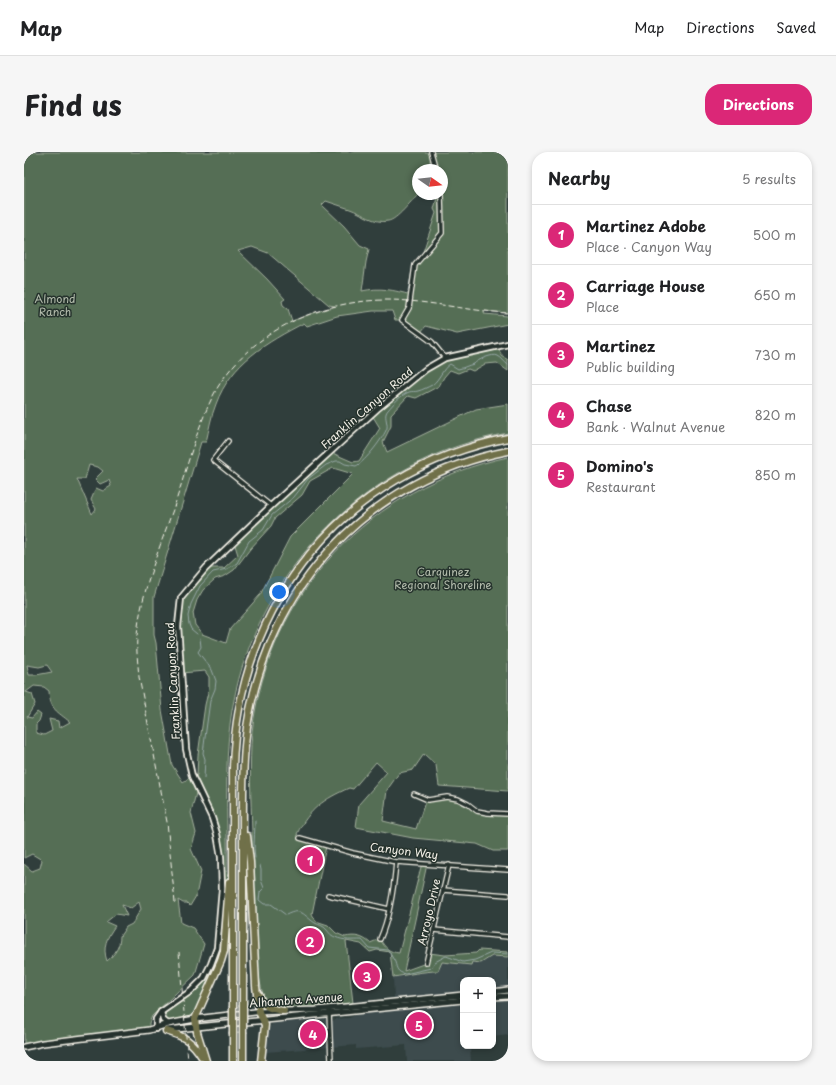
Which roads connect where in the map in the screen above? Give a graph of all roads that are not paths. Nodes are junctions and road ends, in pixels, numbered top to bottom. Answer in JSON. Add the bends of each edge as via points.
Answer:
{"nodes":[{"id":1,"x":432,"y":152,"type":"edge"},
{"id":2,"x":435,"y":164,"type":"edge"},
{"id":3,"x":441,"y":200,"type":"edge"},
{"id":4,"x":508,"y":344,"type":"edge"},
{"id":5,"x":445,"y":358,"type":"junction"},
{"id":6,"x":508,"y":438,"type":"edge"},
{"id":7,"x":228,"y":441,"type":"dead end"},
{"id":8,"x":508,"y":451,"type":"edge"},
{"id":9,"x":271,"y":506,"type":"junction"},
{"id":10,"x":414,"y":794,"type":"dead end"},
{"id":11,"x":243,"y":801,"type":"junction"},
{"id":12,"x":508,"y":814,"type":"edge"},
{"id":13,"x":300,"y":838,"type":"dead end"},
{"id":14,"x":233,"y":843,"type":"junction"},
{"id":15,"x":396,"y":862,"type":"junction"},
{"id":16,"x":449,"y":865,"type":"junction"},
{"id":17,"x":508,"y":870,"type":"edge"},
{"id":18,"x":443,"y":890,"type":"junction"},
{"id":19,"x":328,"y":894,"type":"dead end"},
{"id":20,"x":508,"y":896,"type":"edge"},
{"id":21,"x":389,"y":908,"type":"junction"},
{"id":22,"x":434,"y":930,"type":"junction"},
{"id":23,"x":508,"y":937,"type":"edge"},
{"id":24,"x":380,"y":939,"type":"dead end"},
{"id":25,"x":426,"y":963,"type":"dead end"},
{"id":26,"x":256,"y":986,"type":"junction"},
{"id":27,"x":508,"y":990,"type":"edge"},
{"id":28,"x":496,"y":992,"type":"edge"},
{"id":29,"x":460,"y":995,"type":"edge"},
{"id":30,"x":508,"y":996,"type":"edge"},
{"id":31,"x":496,"y":997,"type":"edge"},
{"id":32,"x":460,"y":1000,"type":"edge"},
{"id":33,"x":284,"y":1011,"type":"junction"},
{"id":34,"x":329,"y":1011,"type":"junction"},
{"id":35,"x":161,"y":1012,"type":"junction"},
{"id":36,"x":259,"y":1012,"type":"junction"},
{"id":37,"x":195,"y":1019,"type":"junction"},
{"id":38,"x":263,"y":1021,"type":"junction"},
{"id":39,"x":168,"y":1024,"type":"junction"},
{"id":40,"x":197,"y":1027,"type":"junction"},
{"id":41,"x":156,"y":1029,"type":"junction"},
{"id":42,"x":166,"y":1031,"type":"junction"},
{"id":43,"x":24,"y":1047,"type":"edge"},
{"id":44,"x":205,"y":1061,"type":"edge"},
{"id":45,"x":233,"y":1061,"type":"edge"},
{"id":46,"x":243,"y":1061,"type":"edge"},
{"id":47,"x":260,"y":1061,"type":"edge"},
{"id":48,"x":332,"y":1061,"type":"edge"}],
"edges":[{"from":1,"to":2,"type":"street"},
{"from":3,"to":5,"type":"street","via":[[442,233],[415,265],[409,308],[402,320],[432,342]]},
{"from":4,"to":5,"type":"street","name":"Franklin Canyon Road"},
{"from":5,"to":9,"type":"street","name":"Franklin Canyon Road","via":[[405,386]]},
{"from":6,"to":14,"type":"highway","via":[[444,456],[385,487],[333,528],[293,576],[273,608],[261,634],[241,694],[234,751]]},
{"from":7,"to":9,"type":"street","via":[[213,460]]},
{"from":8,"to":11,"type":"highway","via":[[453,466],[422,479],[395,495],[347,532],[308,576],[278,625],[259,675],[246,735]]},
{"from":9,"to":35,"type":"street","name":"Franklin Canyon Road","via":[[206,568],[181,598],[178,626],[186,749],[192,776],[217,834],[222,889],[216,948],[211,964],[204,978],[191,991]]},
{"from":10,"to":12,"type":"street","via":[[428,800],[447,797],[458,799],[477,811]]},
{"from":11,"to":26,"type":"highway","via":[[250,862]]},
{"from":11,"to":46,"type":"highway","bridge":true},
{"from":13,"to":15,"type":"street","name":"Canyon Way","via":[[353,854]]},
{"from":14,"to":37,"type":"highway","via":[[224,951]]},
{"from":14,"to":45,"type":"highway","bridge":true},
{"from":15,"to":16,"type":"street","name":"Canyon Way"},
{"from":15,"to":21,"type":"street","via":[[395,884]]},
{"from":16,"to":17,"type":"street","name":"Canyon Way"},
{"from":16,"to":18,"type":"street","name":"Arroyo Drive"},
{"from":18,"to":20,"type":"street"},
{"from":18,"to":22,"type":"street","name":"Arroyo Drive"},
{"from":19,"to":21,"type":"street"},
{"from":21,"to":24,"type":"street"},
{"from":22,"to":23,"type":"street"},
{"from":22,"to":25,"type":"street","name":"Arroyo Drive"},
{"from":26,"to":33,"type":"highway","via":[[260,1000],[266,1007]]},
{"from":26,"to":36,"type":"highway"},
{"from":27,"to":28,"type":"main road"},
{"from":29,"to":34,"type":"main road","name":"Alhambra Avenue"},
{"from":30,"to":31,"type":"main road"},
{"from":32,"to":34,"type":"main road","name":"Alhambra Avenue"},
{"from":33,"to":34,"type":"main road","name":"Alhambra Avenue"},
{"from":33,"to":36,"type":"main road","name":"Alhambra Avenue"},
{"from":34,"to":38,"type":"main road","name":"Alhambra Avenue"},
{"from":34,"to":48,"type":"street"},
{"from":35,"to":39,"type":"street","via":[[163,1020]]},
{"from":35,"to":41,"type":"street","via":[[156,1019]]},
{"from":36,"to":37,"type":"main road","name":"Alhambra Avenue"},
{"from":36,"to":38,"type":"highway"},
{"from":37,"to":39,"type":"main road","name":"Alhambra Avenue"},
{"from":37,"to":40,"type":"highway"},
{"from":38,"to":40,"type":"main road","name":"Alhambra Avenue"},
{"from":38,"to":47,"type":"highway","via":[[265,1025]]},
{"from":39,"to":41,"type":"main road","name":"Alhambra Avenue"},
{"from":40,"to":42,"type":"main road","name":"Alhambra Avenue"},
{"from":40,"to":44,"type":"highway"},
{"from":41,"to":42,"type":"main road","name":"Alhambra Avenue"},
{"from":41,"to":43,"type":"main road","name":"Alhambra Avenue"},
{"from":42,"to":44,"type":"highway","via":[[190,1041]]}]}
